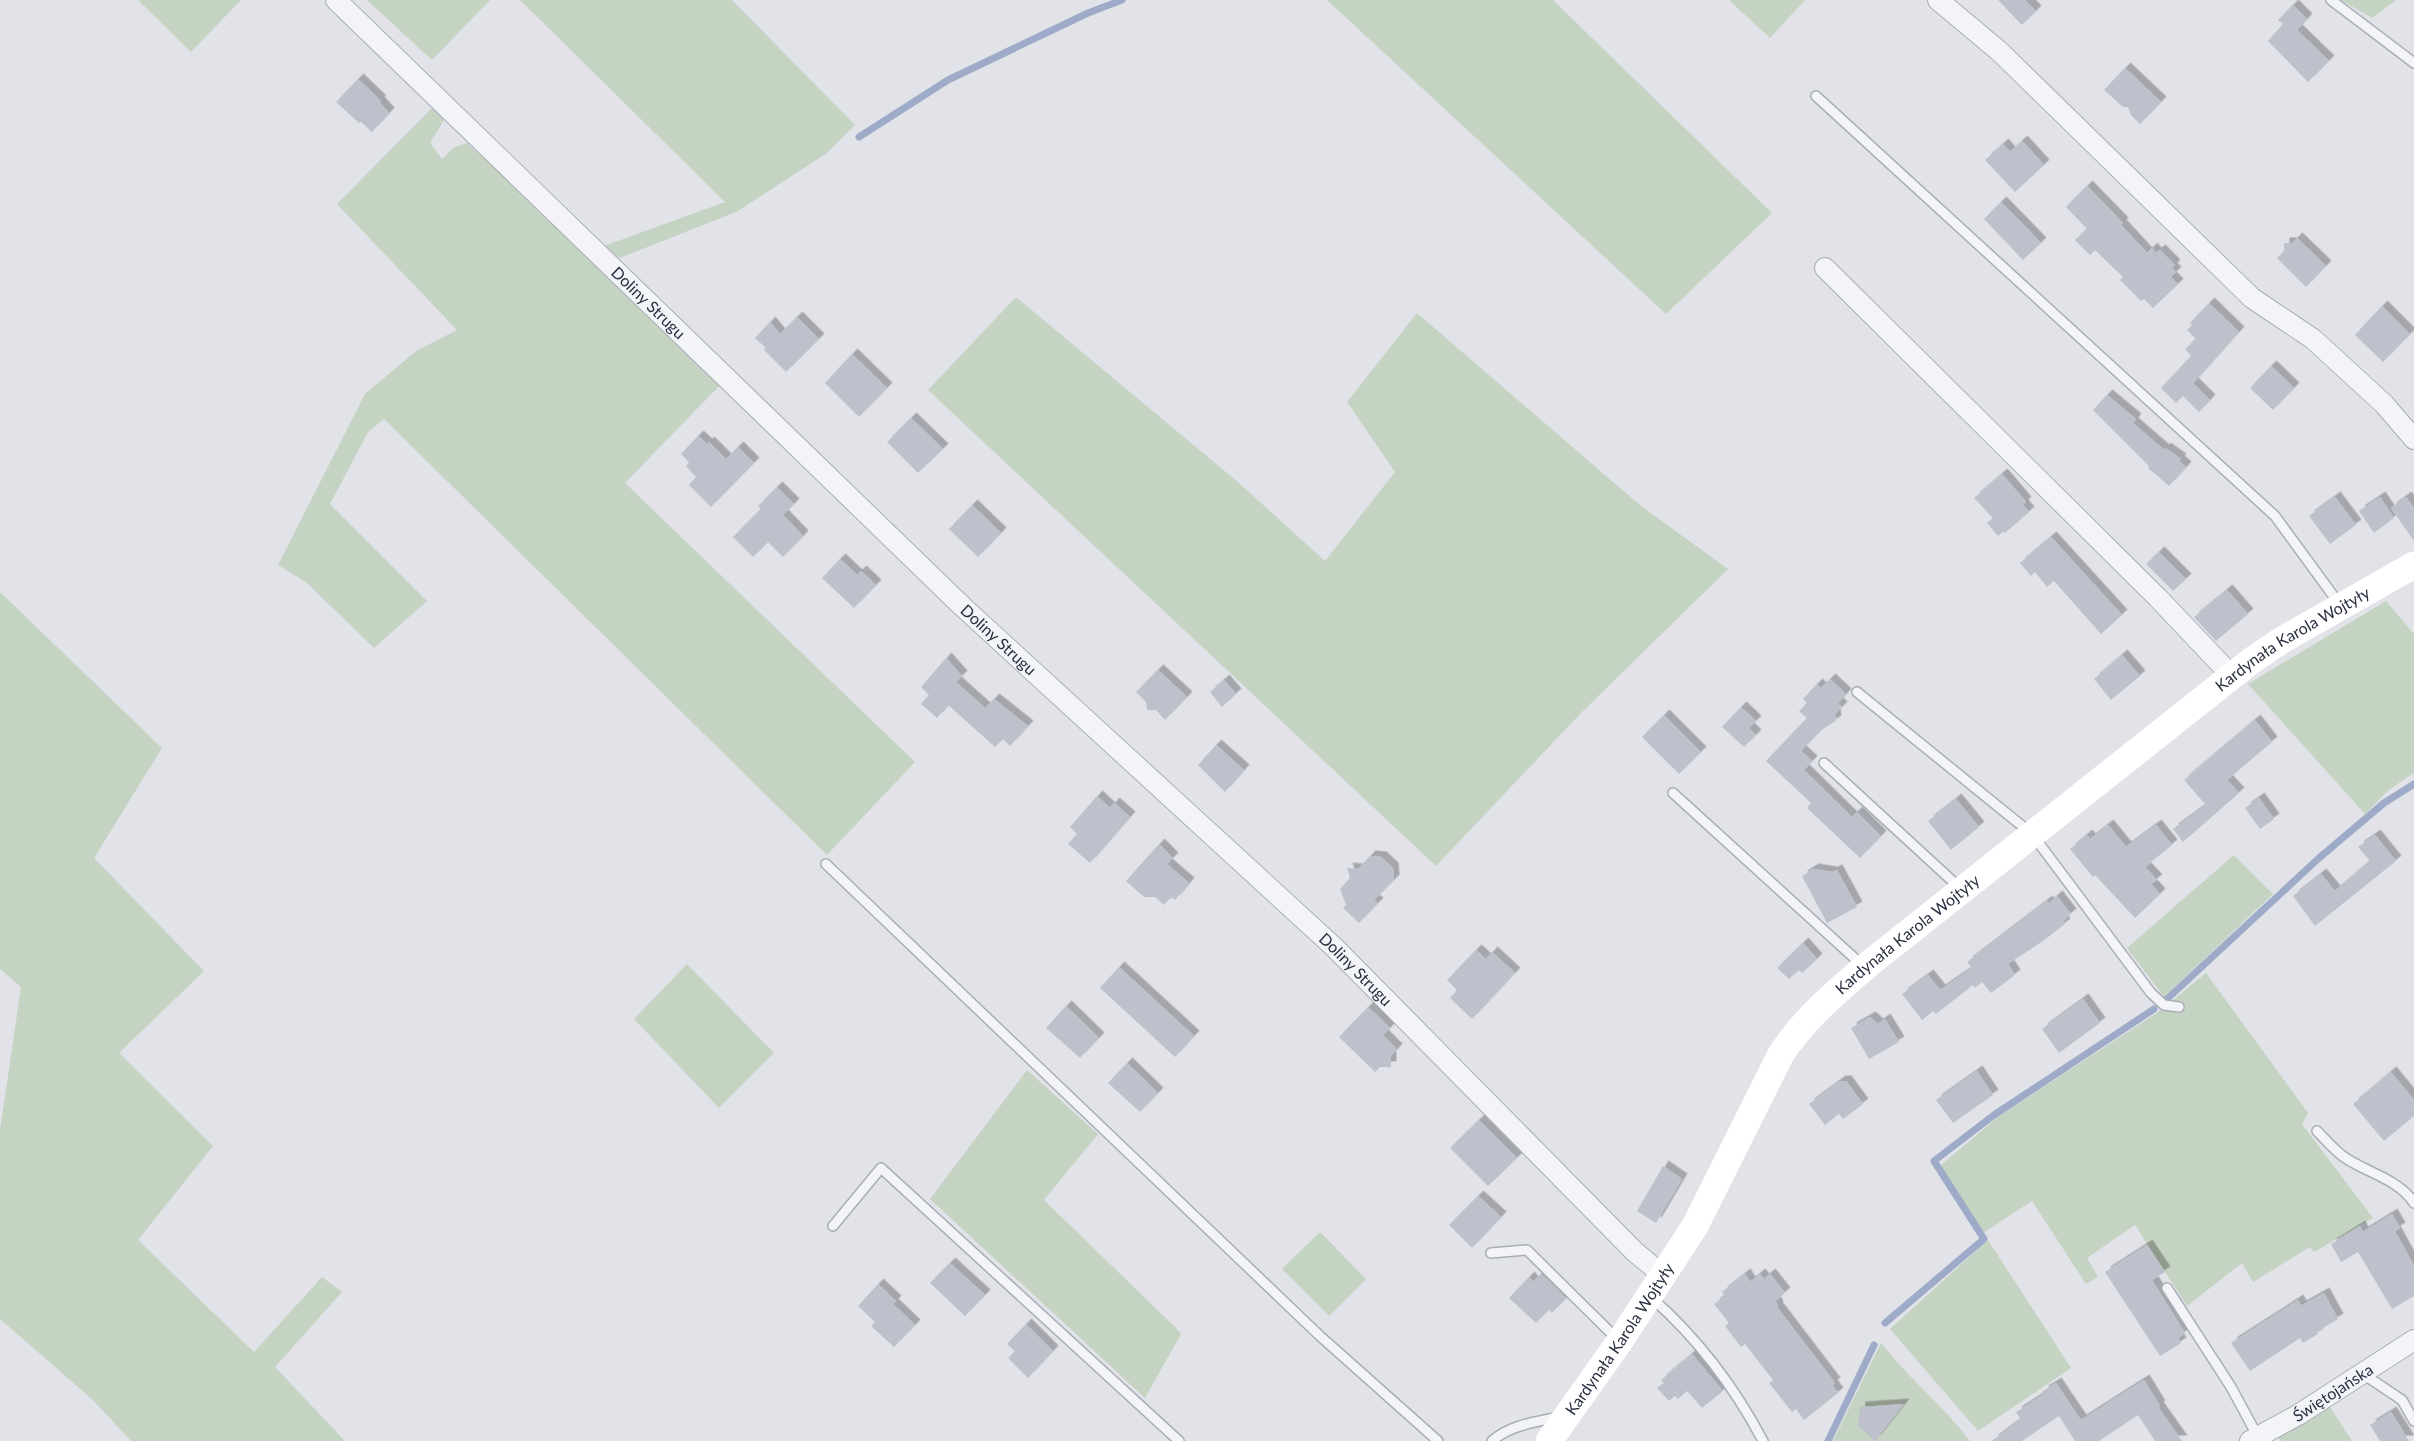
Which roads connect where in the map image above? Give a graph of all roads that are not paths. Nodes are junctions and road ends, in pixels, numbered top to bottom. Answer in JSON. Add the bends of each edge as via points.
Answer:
{"nodes":[{"id":1,"x":336,"y":0,"type":"edge"},
{"id":2,"x":1938,"y":0,"type":"edge"},
{"id":3,"x":2331,"y":0,"type":"edge"},
{"id":4,"x":2414,"y":63,"type":"edge"},
{"id":5,"x":1815,"y":96,"type":"dead end"},
{"id":6,"x":1825,"y":268,"type":"dead end"},
{"id":7,"x":2414,"y":439,"type":"edge"},
{"id":8,"x":2414,"y":565,"type":"edge"},
{"id":9,"x":2341,"y":607,"type":"junction"},
{"id":10,"x":2232,"y":676,"type":"junction"},
{"id":11,"x":1857,"y":692,"type":"dead end"},
{"id":12,"x":1824,"y":763,"type":"dead end"},
{"id":13,"x":1673,"y":793,"type":"dead end"},
{"id":14,"x":2032,"y":834,"type":"junction"},
{"id":15,"x":826,"y":864,"type":"dead end"},
{"id":16,"x":1962,"y":890,"type":"junction"},
{"id":17,"x":1865,"y":967,"type":"junction"},
{"id":18,"x":2179,"y":1007,"type":"dead end"},
{"id":19,"x":2317,"y":1131,"type":"dead end"},
{"id":20,"x":2414,"y":1203,"type":"edge"},
{"id":21,"x":833,"y":1226,"type":"dead end"},
{"id":22,"x":1491,"y":1253,"type":"dead end"},
{"id":23,"x":1657,"y":1286,"type":"junction"},
{"id":24,"x":2167,"y":1288,"type":"dead end"},
{"id":25,"x":2414,"y":1340,"type":"edge"},
{"id":26,"x":1620,"y":1341,"type":"junction"},
{"id":27,"x":2363,"y":1374,"type":"junction"},
{"id":28,"x":1567,"y":1415,"type":"junction"},
{"id":29,"x":2414,"y":1421,"type":"edge"},
{"id":30,"x":2263,"y":1437,"type":"edge"},
{"id":31,"x":1179,"y":1441,"type":"edge"},
{"id":32,"x":1438,"y":1441,"type":"edge"},
{"id":33,"x":1492,"y":1441,"type":"edge"},
{"id":34,"x":1550,"y":1441,"type":"edge"},
{"id":35,"x":1763,"y":1441,"type":"edge"}],
"edges":[{"from":1,"to":23,"type":"street","name":"Doliny Strugu","via":[[954,599],[1334,947],[1635,1252]]},
{"from":2,"to":7,"type":"street","via":[[1999,51],[2252,298],[2313,339],[2384,404]]},
{"from":3,"to":4,"type":"lane"},
{"from":5,"to":9,"type":"lane","via":[[2275,516]]},
{"from":6,"to":10,"type":"street"},
{"from":8,"to":9,"type":"street","name":"Kardynała Karola Wojtyły"},
{"from":9,"to":10,"type":"street","name":"Kardynała Karola Wojtyły","via":[[2283,640]]},
{"from":10,"to":14,"type":"street","name":"Kardynała Karola Wojtyły"},
{"from":11,"to":14,"type":"lane"},
{"from":12,"to":16,"type":"lane"},
{"from":13,"to":17,"type":"lane"},
{"from":14,"to":16,"type":"street","name":"Kardynała Karola Wojtyły"},
{"from":14,"to":18,"type":"lane","via":[[2151,993],[2164,1005]]},
{"from":15,"to":32,"type":"lane","via":[[1320,1336]]},
{"from":16,"to":17,"type":"street","name":"Kardynała Karola Wojtyły"},
{"from":17,"to":23,"type":"street","name":"Kardynała Karola Wojtyły","via":[[1815,1011],[1781,1054],[1710,1199]]},
{"from":19,"to":20,"type":"lane","via":[[2343,1157],[2385,1179]]},
{"from":21,"to":31,"type":"lane","via":[[881,1168]]},
{"from":22,"to":26,"type":"lane","via":[[1527,1250]]},
{"from":23,"to":26,"type":"street","name":"Kardynała Karola Wojtyły"},
{"from":23,"to":35,"type":"lane","via":[[1679,1322],[1736,1395]]},
{"from":24,"to":30,"type":"lane"},
{"from":25,"to":27,"type":"street","name":"Świętojańska"},
{"from":26,"to":28,"type":"street","name":"Kardynała Karola Wojtyły"},
{"from":27,"to":29,"type":"lane","via":[[2402,1400]]},
{"from":27,"to":30,"type":"street","name":"Świętojańska"},
{"from":28,"to":33,"type":"lane","via":[[1524,1424]]},
{"from":28,"to":34,"type":"street","name":"Kardynała Karola Wojtyły"}]}
